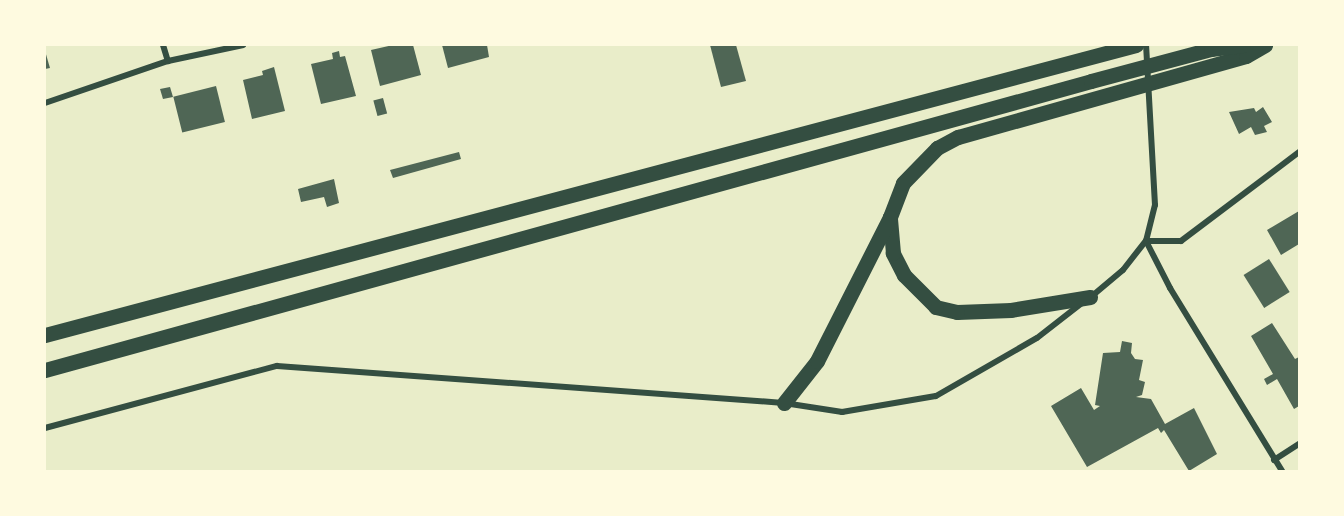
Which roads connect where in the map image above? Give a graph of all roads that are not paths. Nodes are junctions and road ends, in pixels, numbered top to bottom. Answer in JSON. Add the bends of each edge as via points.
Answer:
{"nodes":[{"id":1,"x":163,"y":45,"type":"edge"},
{"id":2,"x":243,"y":45,"type":"edge"},
{"id":3,"x":1136,"y":45,"type":"edge"},
{"id":4,"x":1146,"y":45,"type":"edge"},
{"id":5,"x":1243,"y":45,"type":"edge"},
{"id":6,"x":1265,"y":45,"type":"edge"},
{"id":7,"x":168,"y":61,"type":"junction"},
{"id":8,"x":45,"y":103,"type":"edge"},
{"id":9,"x":1299,"y":152,"type":"edge"},
{"id":10,"x":890,"y":217,"type":"junction"},
{"id":11,"x":1146,"y":241,"type":"junction"},
{"id":12,"x":1090,"y":297,"type":"junction"},
{"id":13,"x":45,"y":335,"type":"edge"},
{"id":14,"x":45,"y":370,"type":"edge"},
{"id":15,"x":783,"y":403,"type":"junction"},
{"id":16,"x":45,"y":428,"type":"edge"},
{"id":17,"x":1299,"y":444,"type":"edge"},
{"id":18,"x":1274,"y":460,"type":"junction"},
{"id":19,"x":1281,"y":471,"type":"edge"}],
"edges":[{"from":1,"to":7,"type":"street"},
{"from":2,"to":7,"type":"street"},
{"from":3,"to":13,"type":"main road"},
{"from":4,"to":11,"type":"street","via":[[1155,205]]},
{"from":5,"to":14,"type":"main road","via":[[1211,49],[1091,81]]},
{"from":6,"to":10,"type":"main road","via":[[1246,56],[958,137],[937,148],[903,183]]},
{"from":7,"to":8,"type":"street"},
{"from":9,"to":11,"type":"street","via":[[1181,242]]},
{"from":10,"to":12,"type":"main road","via":[[893,253],[904,275],[936,307],[957,312],[1011,310]]},
{"from":10,"to":15,"type":"main road","via":[[817,361]]},
{"from":11,"to":12,"type":"street","via":[[1124,270]]},
{"from":11,"to":18,"type":"street"},
{"from":12,"to":15,"type":"street","via":[[1036,338],[936,396],[842,412]]},
{"from":15,"to":16,"type":"street","via":[[277,366]]},
{"from":17,"to":18,"type":"street"},
{"from":18,"to":19,"type":"street"}]}
